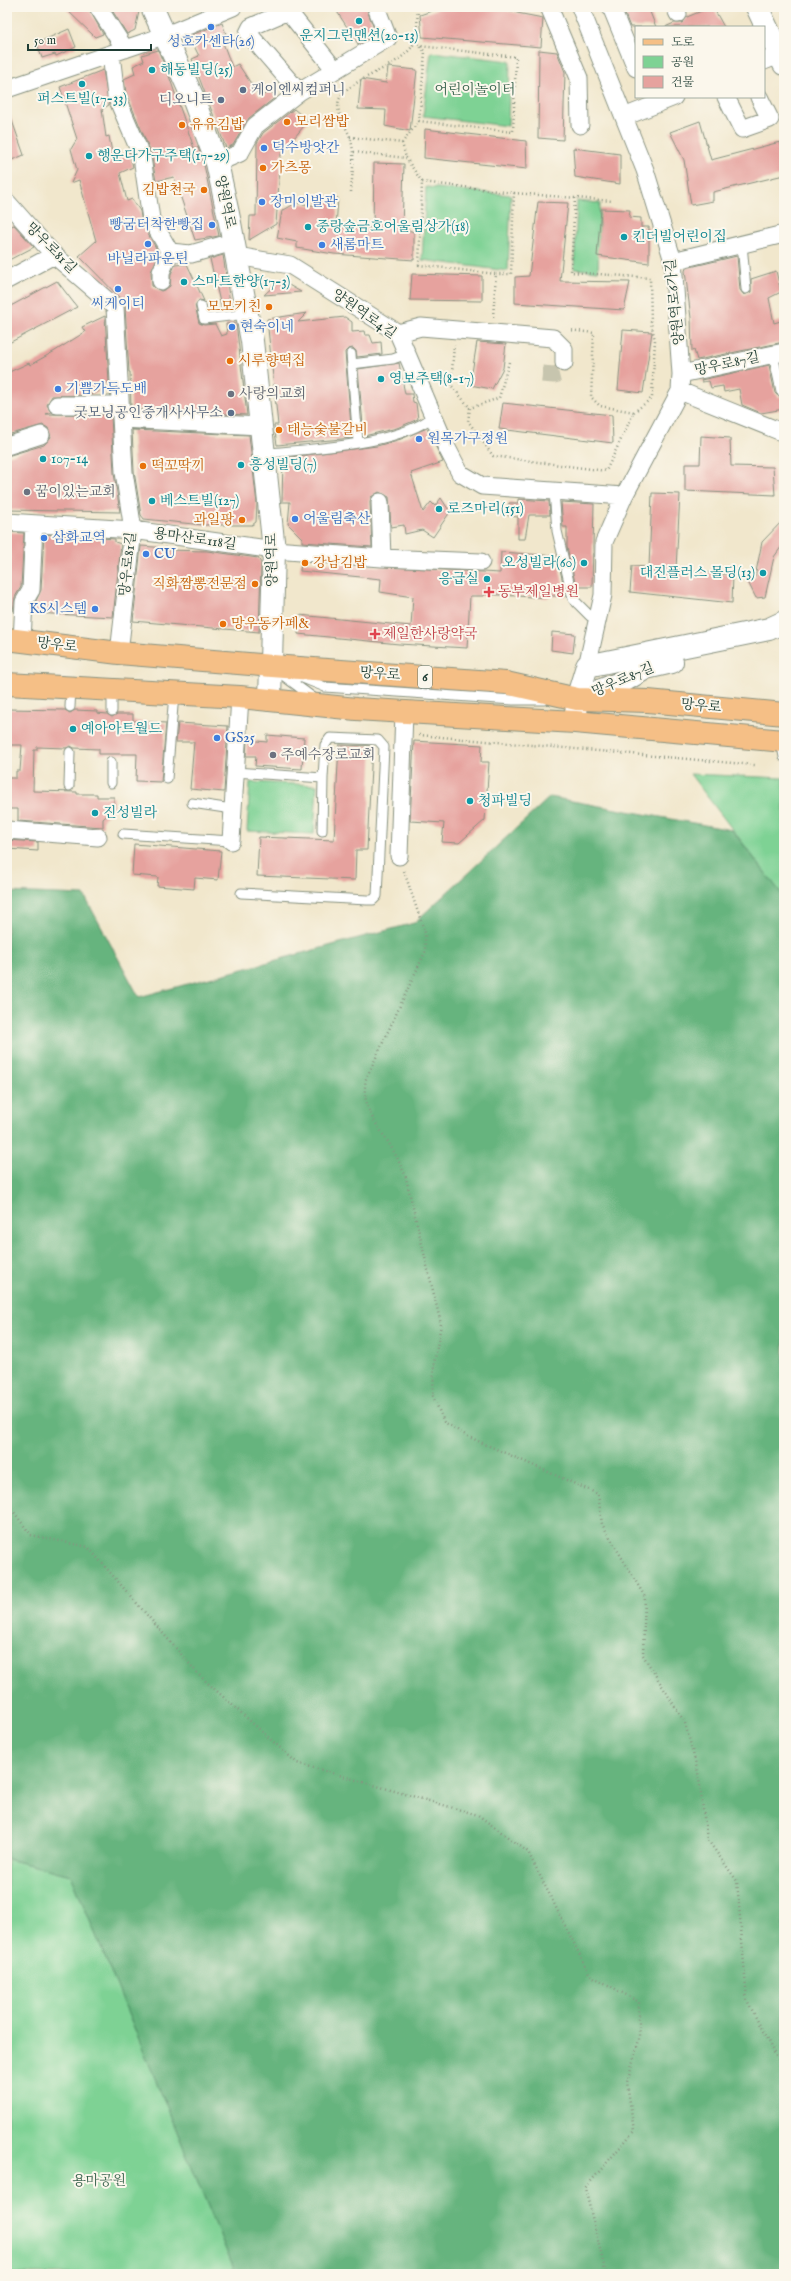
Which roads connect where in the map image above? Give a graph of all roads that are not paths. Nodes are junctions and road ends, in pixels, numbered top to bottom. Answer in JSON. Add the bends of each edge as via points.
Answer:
{"nodes":[{"id":1,"x":98,"y":7,"type":"edge"},
{"id":2,"x":152,"y":7,"type":"edge"},
{"id":3,"x":233,"y":7,"type":"edge"},
{"id":4,"x":376,"y":7,"type":"edge"},
{"id":5,"x":549,"y":7,"type":"edge"},
{"id":6,"x":580,"y":7,"type":"edge"},
{"id":7,"x":610,"y":7,"type":"edge"},
{"id":8,"x":757,"y":7,"type":"edge"},
{"id":9,"x":764,"y":26,"type":"edge"},
{"id":10,"x":765,"y":29,"type":"edge"},
{"id":11,"x":166,"y":35,"type":"junction"},
{"id":12,"x":118,"y":52,"type":"junction"},
{"id":13,"x":776,"y":60,"type":"edge"},
{"id":14,"x":635,"y":66,"type":"edge"},
{"id":15,"x":335,"y":70,"type":"junction"},
{"id":16,"x":7,"y":89,"type":"edge"},
{"id":17,"x":299,"y":92,"type":"junction"},
{"id":18,"x":668,"y":98,"type":"edge"},
{"id":19,"x":726,"y":98,"type":"edge"},
{"id":20,"x":760,"y":98,"type":"edge"},
{"id":21,"x":650,"y":101,"type":"edge"},
{"id":22,"x":624,"y":117,"type":"junction"},
{"id":23,"x":580,"y":125,"type":"dead end"},
{"id":24,"x":217,"y":163,"type":"junction"},
{"id":25,"x":7,"y":202,"type":"edge"},
{"id":26,"x":784,"y":234,"type":"edge"},
{"id":27,"x":742,"y":244,"type":"junction"},
{"id":28,"x":235,"y":249,"type":"junction"},
{"id":29,"x":170,"y":252,"type":"junction"},
{"id":30,"x":54,"y":255,"type":"junction"},
{"id":31,"x":673,"y":261,"type":"junction"},
{"id":32,"x":7,"y":280,"type":"edge"},
{"id":33,"x":161,"y":281,"type":"dead end"},
{"id":34,"x":746,"y":289,"type":"dead end"},
{"id":35,"x":201,"y":306,"type":"dead end"},
{"id":36,"x":247,"y":314,"type":"junction"},
{"id":37,"x":398,"y":333,"type":"junction"},
{"id":38,"x":779,"y":353,"type":"edge"},
{"id":39,"x":351,"y":354,"type":"dead end"},
{"id":40,"x":407,"y":354,"type":"junction"},
{"id":41,"x":352,"y":364,"type":"junction"},
{"id":42,"x":564,"y":364,"type":"dead end"},
{"id":43,"x":681,"y":382,"type":"junction"},
{"id":44,"x":781,"y":391,"type":"dead end"},
{"id":45,"x":57,"y":405,"type":"dead end"},
{"id":46,"x":120,"y":412,"type":"junction"},
{"id":47,"x":434,"y":416,"type":"junction"},
{"id":48,"x":260,"y":426,"type":"junction"},
{"id":49,"x":784,"y":433,"type":"edge"},
{"id":50,"x":41,"y":435,"type":"dead end"},
{"id":51,"x":358,"y":442,"type":"junction"},
{"id":52,"x":7,"y":446,"type":"edge"},
{"id":53,"x":263,"y":454,"type":"junction"},
{"id":54,"x":554,"y":491,"type":"junction"},
{"id":55,"x":624,"y":496,"type":"junction"},
{"id":56,"x":380,"y":502,"type":"dead end"},
{"id":57,"x":7,"y":522,"type":"edge"},
{"id":58,"x":34,"y":524,"type":"junction"},
{"id":59,"x":133,"y":530,"type":"junction"},
{"id":60,"x":274,"y":550,"type":"junction"},
{"id":61,"x":382,"y":558,"type":"junction"},
{"id":62,"x":481,"y":562,"type":"dead end"},
{"id":63,"x":598,"y":620,"type":"junction"},
{"id":64,"x":784,"y":622,"type":"edge"},
{"id":65,"x":784,"y":637,"type":"edge"},
{"id":66,"x":14,"y":640,"type":"edge"},
{"id":67,"x":119,"y":652,"type":"junction"},
{"id":68,"x":272,"y":666,"type":"junction"},
{"id":69,"x":587,"y":666,"type":"junction"},
{"id":70,"x":7,"y":684,"type":"edge"},
{"id":71,"x":174,"y":694,"type":"junction"},
{"id":72,"x":240,"y":697,"type":"junction"},
{"id":73,"x":577,"y":699,"type":"junction"},
{"id":74,"x":270,"y":700,"type":"junction"},
{"id":75,"x":323,"y":706,"type":"junction"},
{"id":76,"x":404,"y":712,"type":"junction"},
{"id":77,"x":784,"y":714,"type":"edge"},
{"id":78,"x":575,"y":722,"type":"junction"},
{"id":79,"x":783,"y":746,"type":"edge"},
{"id":80,"x":70,"y":752,"type":"dead end"},
{"id":81,"x":111,"y":762,"type":"dead end"},
{"id":82,"x":234,"y":772,"type":"junction"},
{"id":83,"x":323,"y":778,"type":"junction"},
{"id":84,"x":167,"y":779,"type":"dead end"},
{"id":85,"x":111,"y":783,"type":"dead end"},
{"id":86,"x":69,"y":786,"type":"dead end"},
{"id":87,"x":192,"y":803,"type":"dead end"},
{"id":88,"x":232,"y":809,"type":"junction"},
{"id":89,"x":7,"y":830,"type":"edge"},
{"id":90,"x":322,"y":831,"type":"dead end"},
{"id":91,"x":123,"y":834,"type":"dead end"},
{"id":92,"x":98,"y":837,"type":"dead end"},
{"id":93,"x":231,"y":841,"type":"joint"},
{"id":94,"x":399,"y":856,"type":"road end"},
{"id":95,"x":241,"y":893,"type":"dead end"}],
"edges":[{"from":1,"to":12,"type":"street"},
{"from":2,"to":11,"type":"street","name":"양원역로"},
{"from":3,"to":11,"type":"street"},
{"from":4,"to":15,"type":"street","via":[[388,38]]},
{"from":5,"to":23,"type":"street","via":[[579,78]]},
{"from":6,"to":22,"type":"street","name":"양원역로6가길"},
{"from":7,"to":14,"type":"street"},
{"from":8,"to":9,"type":"street"},
{"from":10,"to":13,"type":"street"},
{"from":11,"to":12,"type":"street"},
{"from":11,"to":24,"type":"street","name":"양원역로"},
{"from":12,"to":16,"type":"street"},
{"from":12,"to":29,"type":"street","via":[[116,96],[142,157],[151,219]]},
{"from":15,"to":17,"type":"street"},
{"from":15,"to":17,"type":"street","via":[[288,11],[252,27],[248,33]]},
{"from":17,"to":24,"type":"street","via":[[254,126],[240,153]]},
{"from":18,"to":21,"type":"street"},
{"from":19,"to":20,"type":"street","via":[[742,129],[770,119]]},
{"from":21,"to":22,"type":"street"},
{"from":22,"to":31,"type":"street","name":"양원역로6가길","via":[[645,170]]},
{"from":24,"to":28,"type":"street","name":"양원역로"},
{"from":25,"to":30,"type":"street","name":"망우로81길"},
{"from":26,"to":27,"type":"street"},
{"from":27,"to":31,"type":"street"},
{"from":27,"to":34,"type":"lane"},
{"from":28,"to":29,"type":"street","name":"양원역로","via":[[191,254]]},
{"from":28,"to":36,"type":"street","name":"양원역로"},
{"from":28,"to":37,"type":"street","name":"양원역로4길","via":[[290,264]]},
{"from":29,"to":33,"type":"street","via":[[161,272]]},
{"from":30,"to":32,"type":"street"},
{"from":30,"to":46,"type":"street","name":"망우로81길","via":[[115,307]]},
{"from":31,"to":43,"type":"street","name":"양원역로6가길"},
{"from":35,"to":36,"type":"lane","via":[[204,319]]},
{"from":36,"to":48,"type":"street","name":"양원역로"},
{"from":37,"to":40,"type":"street","name":"양원역로4길"},
{"from":37,"to":42,"type":"street","via":[[421,327],[553,338],[564,349]]},
{"from":38,"to":43,"type":"street","name":"망우로87길"},
{"from":38,"to":44,"type":"lane","name":"망우로87길"},
{"from":39,"to":41,"type":"lane"},
{"from":40,"to":41,"type":"lane","via":[[393,359]]},
{"from":40,"to":47,"type":"street","name":"양원역로4길"},
{"from":41,"to":51,"type":"lane"},
{"from":43,"to":49,"type":"street","name":"망우로87길"},
{"from":43,"to":55,"type":"street"},
{"from":45,"to":46,"type":"street"},
{"from":46,"to":48,"type":"street"},
{"from":46,"to":59,"type":"street","name":"망우로81길","via":[[124,472]]},
{"from":47,"to":51,"type":"lane","via":[[395,435]]},
{"from":47,"to":54,"type":"street","name":"양원역로4길","via":[[460,473],[482,486]]},
{"from":48,"to":53,"type":"street","name":"양원역로"},
{"from":50,"to":52,"type":"street"},
{"from":51,"to":53,"type":"lane"},
{"from":53,"to":60,"type":"street","name":"양원역로"},
{"from":54,"to":55,"type":"street","name":"양원역로4길"},
{"from":54,"to":63,"type":"lane","via":[[557,531],[574,599],[590,616]]},
{"from":55,"to":63,"type":"street","via":[[604,542],[603,595]]},
{"from":56,"to":61,"type":"street"},
{"from":57,"to":58,"type":"street","name":"용마산로118길"},
{"from":58,"to":59,"type":"street","name":"용마산로118길"},
{"from":58,"to":66,"type":"street","name":"망우로","via":[[31,590],[24,602]]},
{"from":59,"to":60,"type":"street","name":"용마산로118길"},
{"from":59,"to":67,"type":"street","name":"망우로81길"},
{"from":60,"to":61,"type":"street","name":"용마산로118길"},
{"from":60,"to":68,"type":"street","name":"양원역로"},
{"from":61,"to":62,"type":"street","name":"용마산로118길"},
{"from":63,"to":69,"type":"street"},
{"from":64,"to":69,"type":"street","name":"망우로87길","via":[[769,629]]},
{"from":65,"to":73,"type":"street","name":"망우로87길","via":[[646,668],[620,683]]},
{"from":66,"to":67,"type":"main road","name":"망우로","number":"6"},
{"from":67,"to":68,"type":"main road","name":"망우로","number":"6"},
{"from":68,"to":73,"type":"main road","name":"망우로","number":"6","via":[[506,683]]},
{"from":68,"to":74,"type":"street","name":"양원역로"},
{"from":68,"to":75,"type":"lane"},
{"from":69,"to":73,"type":"street","name":"망우로87길"},
{"from":70,"to":71,"type":"main road","name":"망우로","via":[[71,698],[112,701]]},
{"from":71,"to":72,"type":"main road","name":"망우로"},
{"from":71,"to":84,"type":"lane"},
{"from":72,"to":74,"type":"main road","name":"망우로"},
{"from":72,"to":82,"type":"street"},
{"from":73,"to":77,"type":"main road","name":"망우로","number":"6","via":[[648,701]]},
{"from":73,"to":78,"type":"street"},
{"from":74,"to":75,"type":"main road","name":"망우로"},
{"from":75,"to":76,"type":"main road","name":"망우로"},
{"from":76,"to":78,"type":"main road","name":"망우로"},
{"from":76,"to":94,"type":"street"},
{"from":78,"to":79,"type":"main road","name":"망우로"},
{"from":80,"to":86,"type":"lane"},
{"from":81,"to":85,"type":"lane"},
{"from":82,"to":83,"type":"lane"},
{"from":82,"to":88,"type":"street"},
{"from":83,"to":90,"type":"lane"},
{"from":83,"to":95,"type":"lane","via":[[325,745],[330,738],[378,740],[383,743],[377,896],[373,900],[367,900]]},
{"from":87,"to":88,"type":"lane"},
{"from":88,"to":93,"type":"street"},
{"from":89,"to":92,"type":"street"},
{"from":91,"to":93,"type":"lane"}]}
